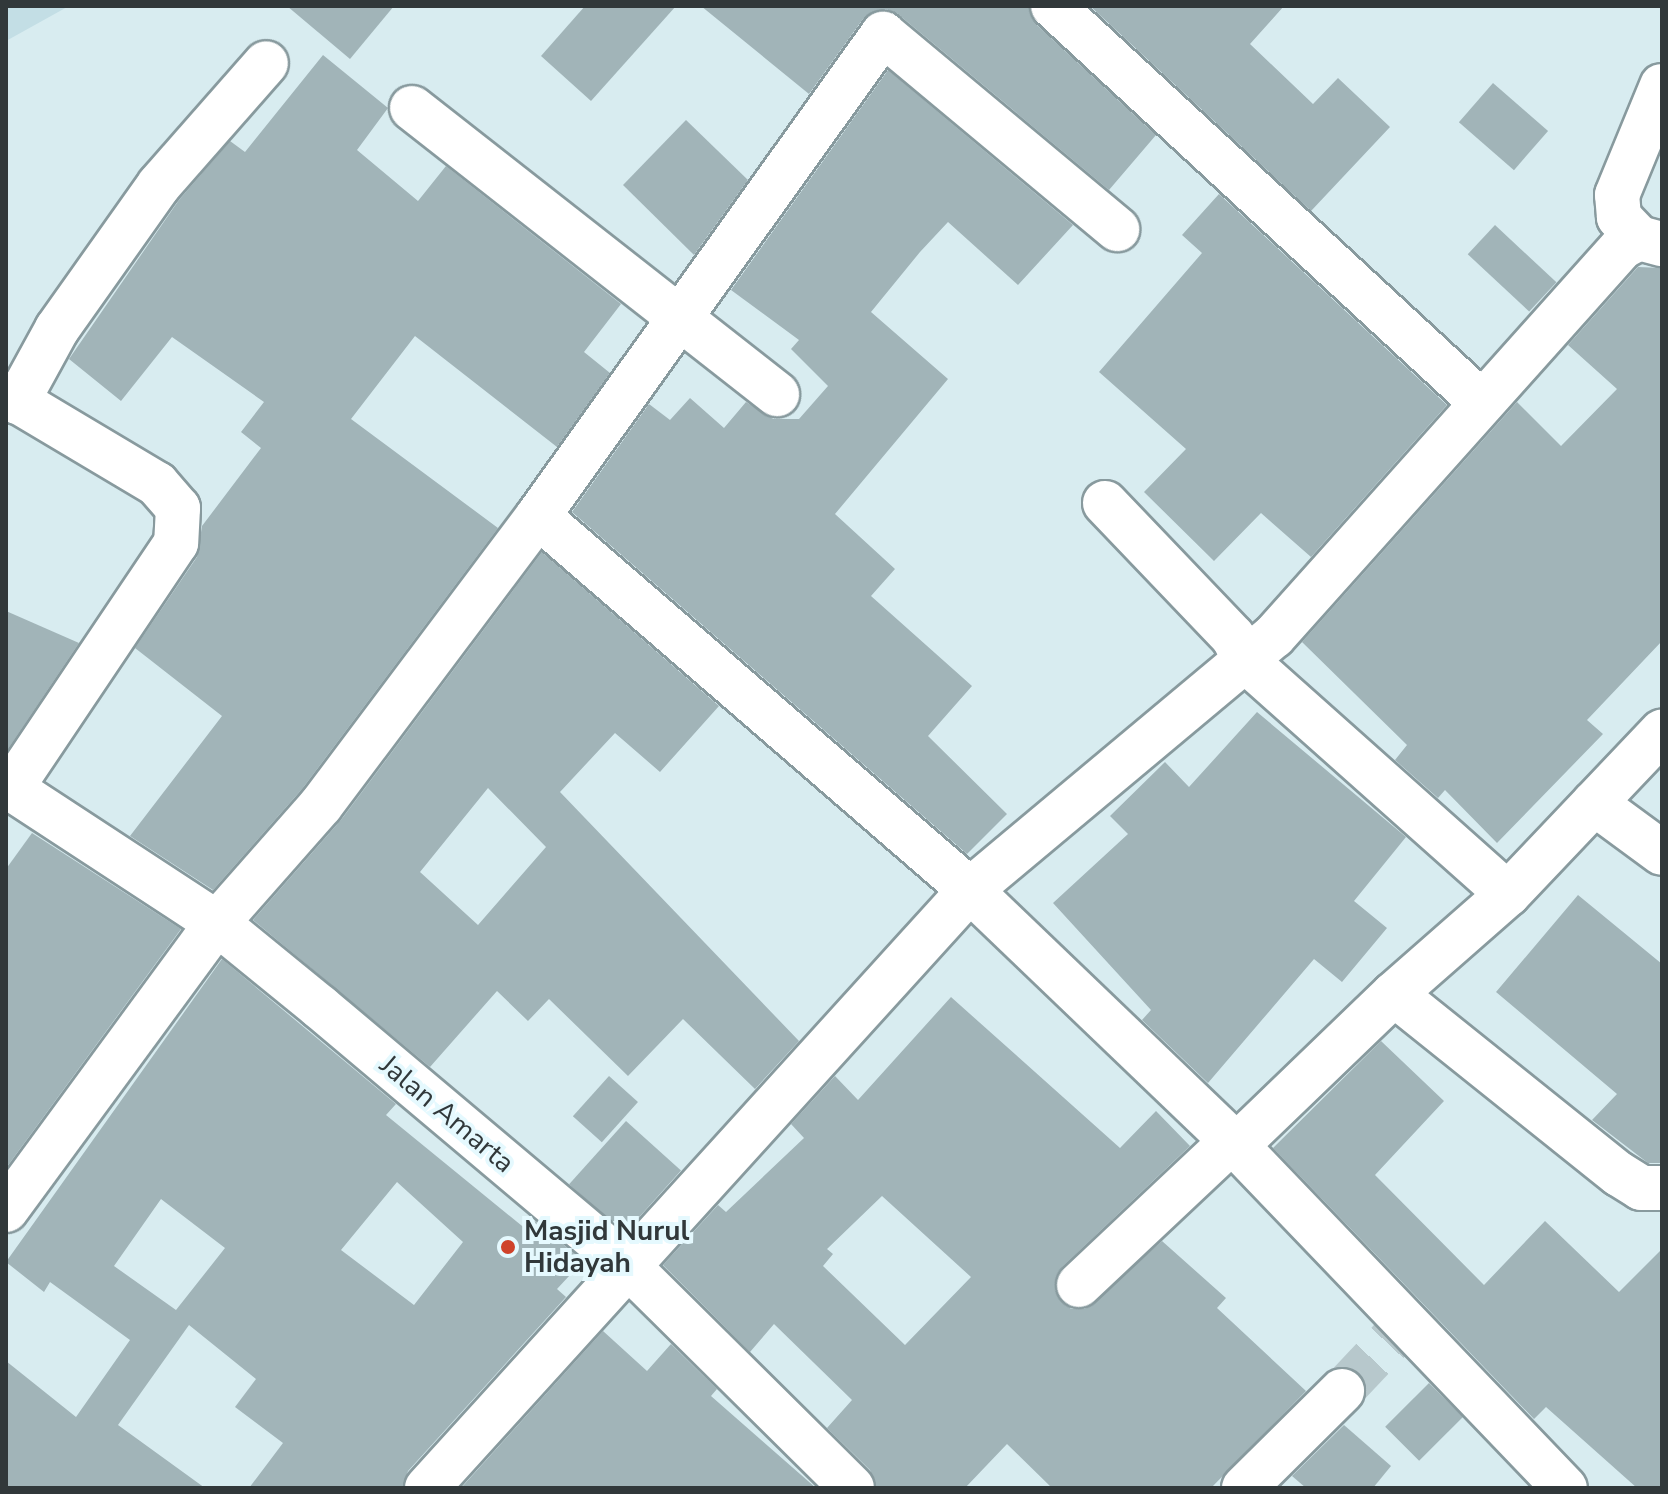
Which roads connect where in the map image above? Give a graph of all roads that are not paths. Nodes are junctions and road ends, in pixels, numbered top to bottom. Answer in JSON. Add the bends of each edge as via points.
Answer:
{"nodes":[{"id":1,"x":1053,"y":6,"type":"edge"},
{"id":2,"x":890,"y":20,"type":"edge"},
{"id":3,"x":266,"y":63,"type":"dead end"},
{"id":4,"x":1662,"y":86,"type":"edge"},
{"id":5,"x":412,"y":108,"type":"dead end"},
{"id":6,"x":1117,"y":229,"type":"dead end"},
{"id":7,"x":1650,"y":241,"type":"edge"},
{"id":8,"x":685,"y":315,"type":"junction"},
{"id":9,"x":777,"y":394,"type":"dead end"},
{"id":10,"x":12,"y":398,"type":"edge"},
{"id":11,"x":1479,"y":400,"type":"junction"},
{"id":12,"x":1105,"y":503,"type":"dead end"},
{"id":13,"x":538,"y":516,"type":"junction"},
{"id":14,"x":1245,"y":660,"type":"junction"},
{"id":15,"x":1662,"y":732,"type":"edge"},
{"id":16,"x":9,"y":787,"type":"edge"},
{"id":17,"x":1594,"y":803,"type":"junction"},
{"id":18,"x":1662,"y":853,"type":"edge"},
{"id":19,"x":970,"y":890,"type":"junction"},
{"id":20,"x":1508,"y":894,"type":"junction"},
{"id":21,"x":217,"y":923,"type":"junction"},
{"id":22,"x":1394,"y":994,"type":"junction"},
{"id":23,"x":1234,"y":1143,"type":"junction"},
{"id":24,"x":1662,"y":1188,"type":"edge"},
{"id":25,"x":6,"y":1210,"type":"edge"},
{"id":26,"x":628,"y":1266,"type":"junction"},
{"id":27,"x":1079,"y":1285,"type":"dead end"},
{"id":28,"x":1342,"y":1391,"type":"tunnel mouth"},
{"id":29,"x":427,"y":1488,"type":"edge"},
{"id":30,"x":852,"y":1488,"type":"edge"},
{"id":31,"x":1244,"y":1488,"type":"edge"},
{"id":32,"x":1565,"y":1488,"type":"edge"}],
"edges":[{"from":1,"to":11,"type":"street"},
{"from":2,"to":6,"type":"street"},
{"from":2,"to":8,"type":"street"},
{"from":3,"to":10,"type":"street","via":[[159,185]]},
{"from":4,"to":7,"type":"street","via":[[1617,195],[1619,217]]},
{"from":5,"to":8,"type":"street"},
{"from":7,"to":11,"type":"street","via":[[1622,247]]},
{"from":8,"to":9,"type":"street"},
{"from":8,"to":13,"type":"street"},
{"from":10,"to":16,"type":"street","via":[[157,484],[178,508],[176,543]]},
{"from":11,"to":14,"type":"street"},
{"from":12,"to":14,"type":"street","via":[[1233,637]]},
{"from":13,"to":19,"type":"street"},
{"from":13,"to":21,"type":"street","via":[[321,805]]},
{"from":14,"to":19,"type":"street"},
{"from":14,"to":20,"type":"street"},
{"from":15,"to":17,"type":"street"},
{"from":16,"to":21,"type":"street","name":"Jalan Amarta"},
{"from":17,"to":18,"type":"street"},
{"from":17,"to":20,"type":"street"},
{"from":19,"to":23,"type":"street"},
{"from":19,"to":26,"type":"street"},
{"from":20,"to":22,"type":"street"},
{"from":21,"to":25,"type":"street"},
{"from":21,"to":26,"type":"street","name":"Jalan Amarta"},
{"from":22,"to":23,"type":"street"},
{"from":22,"to":24,"type":"street","via":[[1619,1174],[1641,1188]]},
{"from":23,"to":27,"type":"street"},
{"from":23,"to":32,"type":"street"},
{"from":26,"to":29,"type":"street"},
{"from":26,"to":30,"type":"street","name":"Jalan Amarta"},
{"from":28,"to":31,"type":"street"}]}
